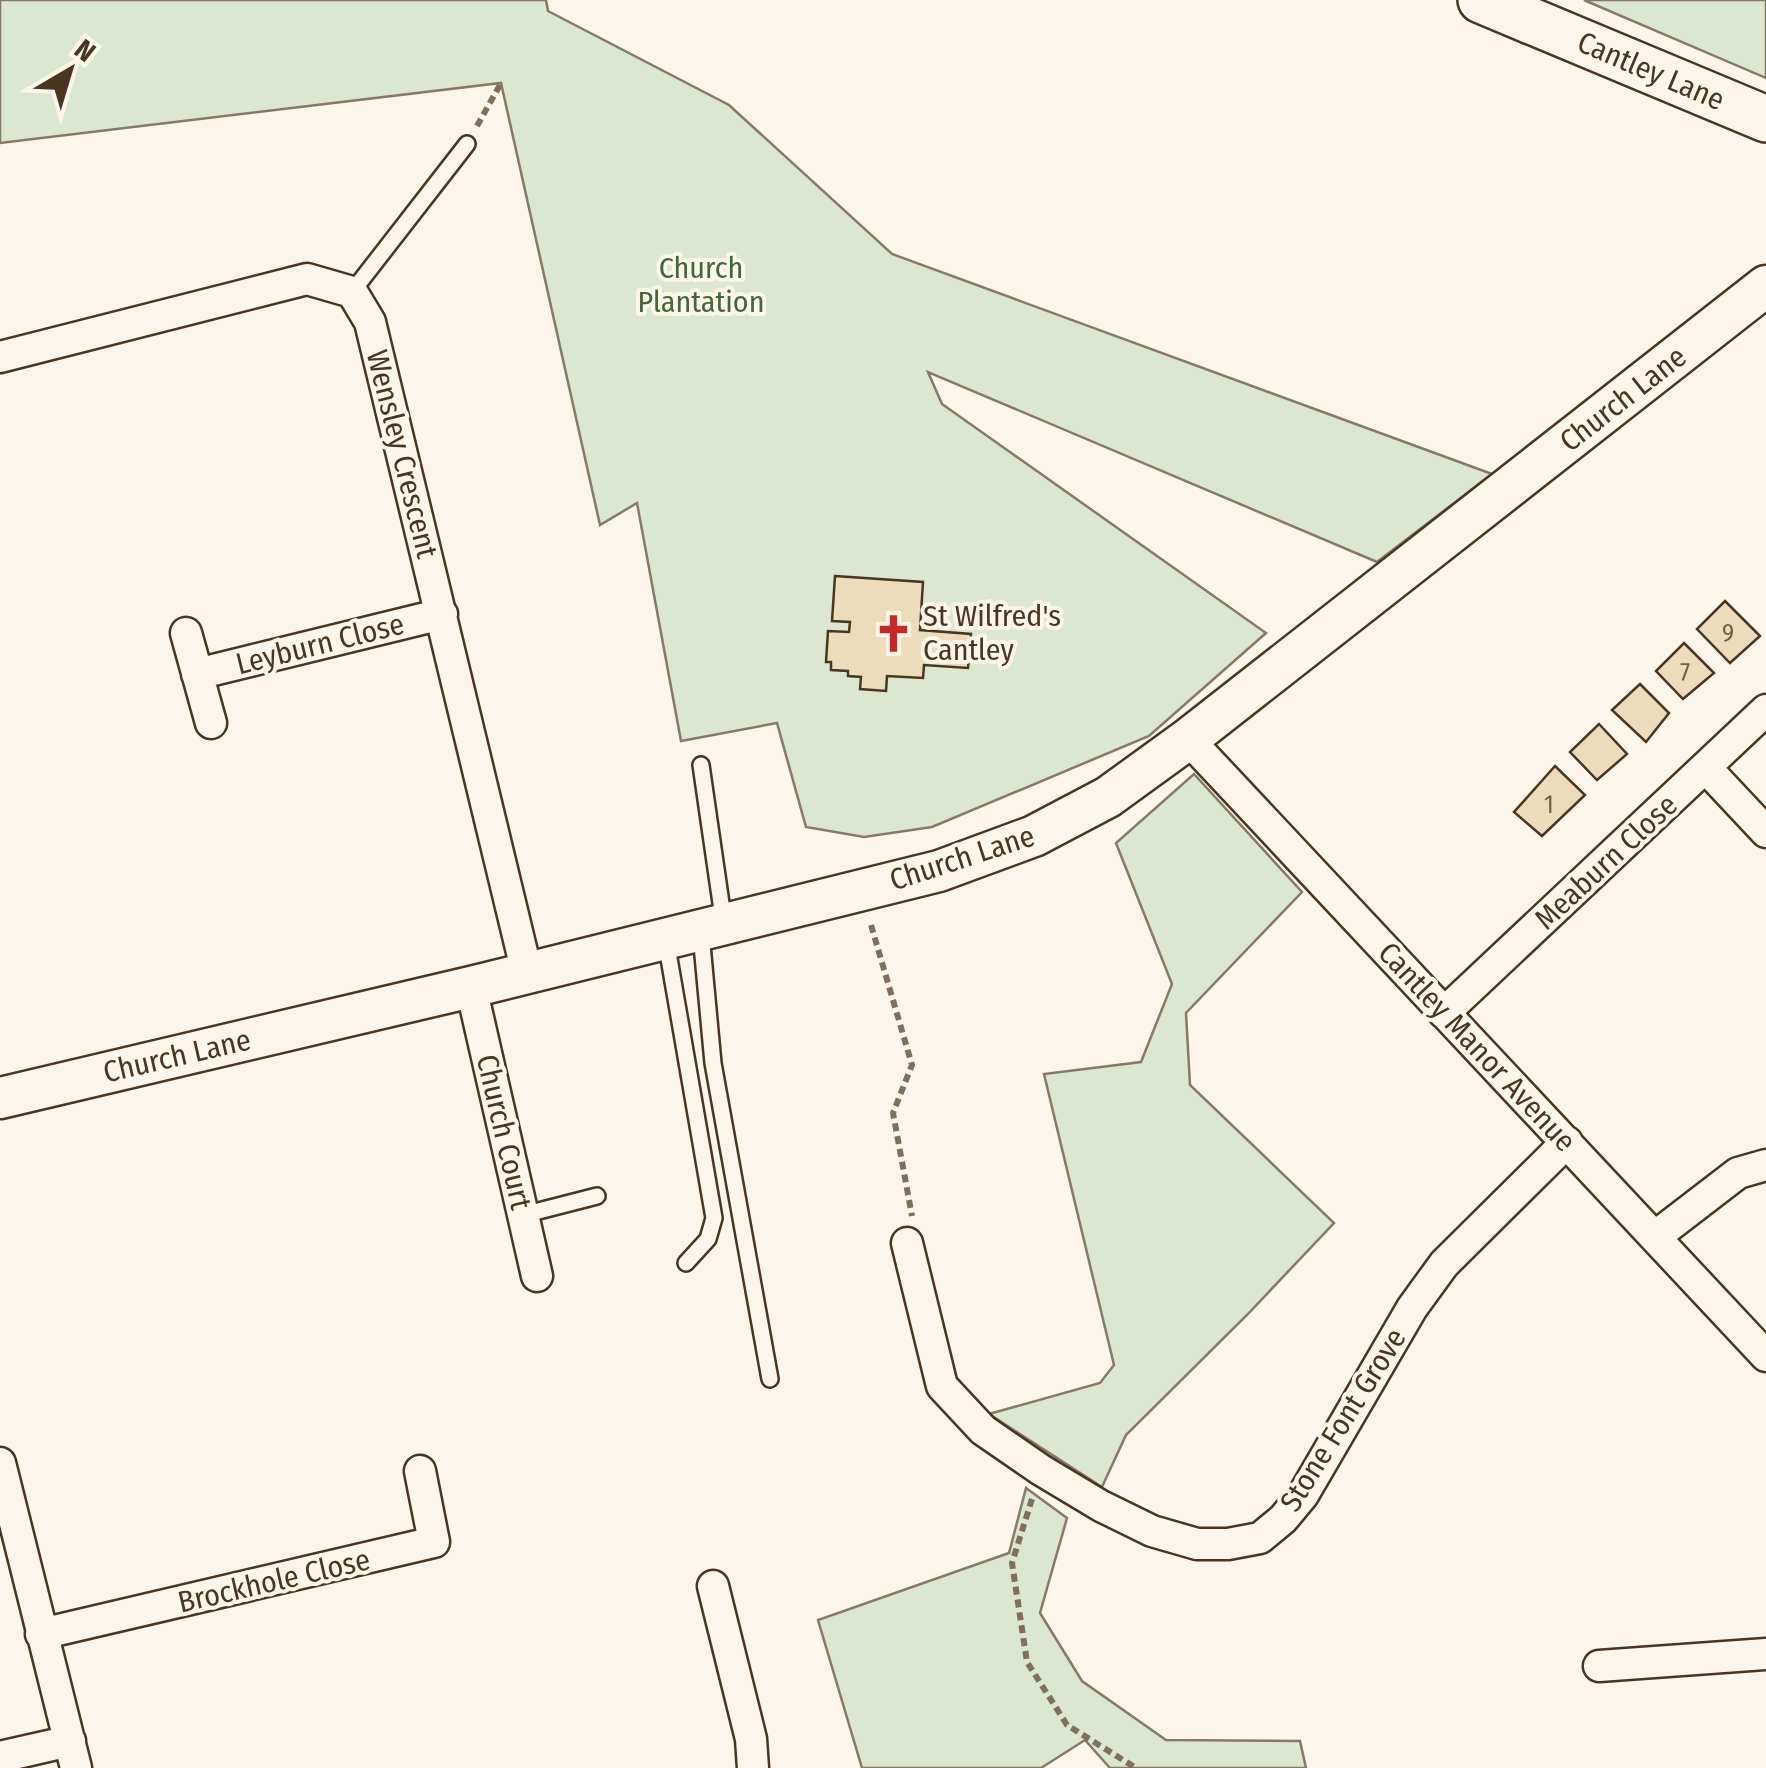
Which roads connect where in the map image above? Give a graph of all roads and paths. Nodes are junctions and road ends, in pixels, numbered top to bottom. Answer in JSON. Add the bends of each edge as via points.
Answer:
{"nodes":[{"id":1,"x":1481,"y":0,"type":"edge"},
{"id":2,"x":501,"y":83,"type":"dead end"},
{"id":3,"x":1766,"y":118,"type":"edge"},
{"id":4,"x":467,"y":144,"type":"joint"},
{"id":5,"x":1766,"y":286,"type":"edge"},
{"id":6,"x":352,"y":292,"type":"junction"},
{"id":7,"x":0,"y":356,"type":"edge"},
{"id":8,"x":442,"y":614,"type":"junction"},
{"id":9,"x":186,"y":634,"type":"dead end"},
{"id":10,"x":197,"y":674,"type":"junction"},
{"id":11,"x":1766,"y":710,"type":"edge"},
{"id":12,"x":211,"y":723,"type":"dead end"},
{"id":13,"x":1188,"y":739,"type":"junction"},
{"id":14,"x":700,"y":764,"type":"dead end"},
{"id":15,"x":1706,"y":768,"type":"junction"},
{"id":16,"x":1766,"y":832,"type":"edge"},
{"id":17,"x":860,"y":890,"type":"junction"},
{"id":18,"x":697,"y":931,"type":"junction"},
{"id":19,"x":528,"y":973,"type":"junction"},
{"id":20,"x":471,"y":987,"type":"junction"},
{"id":21,"x":1444,"y":1014,"type":"junction"},
{"id":22,"x":0,"y":1098,"type":"edge"},
{"id":23,"x":1568,"y":1142,"type":"junction"},
{"id":24,"x":1766,"y":1165,"type":"edge"},
{"id":25,"x":597,"y":1196,"type":"dead end"},
{"id":26,"x":523,"y":1214,"type":"junction"},
{"id":27,"x":1656,"y":1236,"type":"junction"},
{"id":28,"x":907,"y":1243,"type":"joint"},
{"id":29,"x":686,"y":1263,"type":"dead end"},
{"id":30,"x":538,"y":1276,"type":"dead end"},
{"id":31,"x":1766,"y":1356,"type":"edge"},
{"id":32,"x":770,"y":1379,"type":"dead end"},
{"id":33,"x":0,"y":1464,"type":"edge"},
{"id":34,"x":1041,"y":1470,"type":"junction"},
{"id":35,"x":420,"y":1471,"type":"dead end"},
{"id":36,"x":714,"y":1586,"type":"dead end"},
{"id":37,"x":41,"y":1634,"type":"junction"},
{"id":38,"x":1766,"y":1654,"type":"edge"},
{"id":39,"x":1599,"y":1666,"type":"dead end"},
{"id":40,"x":73,"y":1754,"type":"edge"},
{"id":41,"x":0,"y":1757,"type":"edge"},
{"id":42,"x":753,"y":1768,"type":"edge"},
{"id":43,"x":1136,"y":1768,"type":"edge"}],
"edges":[{"from":1,"to":3,"type":"main road","name":"Cantley Lane"},
{"from":2,"to":4,"type":"path"},
{"from":4,"to":6,"type":"lane"},
{"from":5,"to":13,"type":"street","name":"Church Lane"},
{"from":6,"to":7,"type":"street","via":[[307,280]]},
{"from":6,"to":8,"type":"street","name":"Wensley Crescent","via":[[370,322]]},
{"from":8,"to":10,"type":"street","name":"Leyburn Close"},
{"from":8,"to":19,"type":"street","name":"Wensley Crescent"},
{"from":9,"to":10,"type":"street","name":"Leyburn Close"},
{"from":10,"to":12,"type":"street","name":"Leyburn Close"},
{"from":11,"to":15,"type":"street","name":"Meaburn Close"},
{"from":13,"to":17,"type":"street","name":"Church Lane","via":[[1108,797],[1034,836],[939,871]]},
{"from":13,"to":21,"type":"street","name":"Cantley Manor Avenue"},
{"from":14,"to":18,"type":"lane"},
{"from":15,"to":16,"type":"street"},
{"from":15,"to":21,"type":"street","name":"Meaburn Close"},
{"from":17,"to":18,"type":"street","name":"Church Lane"},
{"from":17,"to":28,"type":"path","via":[[912,1065],[893,1113],[914,1227]]},
{"from":18,"to":19,"type":"street","name":"Church Lane"},
{"from":18,"to":29,"type":"lane","via":[[714,1218],[708,1239]]},
{"from":18,"to":32,"type":"lane","via":[[713,1063]]},
{"from":19,"to":20,"type":"street","name":"Church Lane"},
{"from":20,"to":22,"type":"street","name":"Church Lane"},
{"from":20,"to":26,"type":"street","name":"Church Court"},
{"from":21,"to":23,"type":"street","name":"Cantley Manor Avenue"},
{"from":23,"to":27,"type":"street","name":"Cantley Manor Avenue"},
{"from":23,"to":34,"type":"street","name":"Stone Font Grove","via":[[1444,1264],[1304,1495],[1260,1538],[1197,1544],[1101,1506]]},
{"from":24,"to":27,"type":"street","via":[[1738,1172]]},
{"from":25,"to":26,"type":"lane"},
{"from":26,"to":30,"type":"street","name":"Church Court"},
{"from":27,"to":31,"type":"street","name":"Cantley Manor Avenue"},
{"from":28,"to":34,"type":"street","name":"Stone Font Grove","via":[[942,1386],[983,1430]]},
{"from":33,"to":37,"type":"street"},
{"from":34,"to":43,"type":"path","via":[[1012,1563],[1027,1662],[1067,1724]]},
{"from":35,"to":37,"type":"street","name":"Brockhole Close","via":[[434,1542]]},
{"from":36,"to":42,"type":"street"},
{"from":37,"to":40,"type":"street"},
{"from":38,"to":39,"type":"street"},
{"from":40,"to":41,"type":"street"}]}
